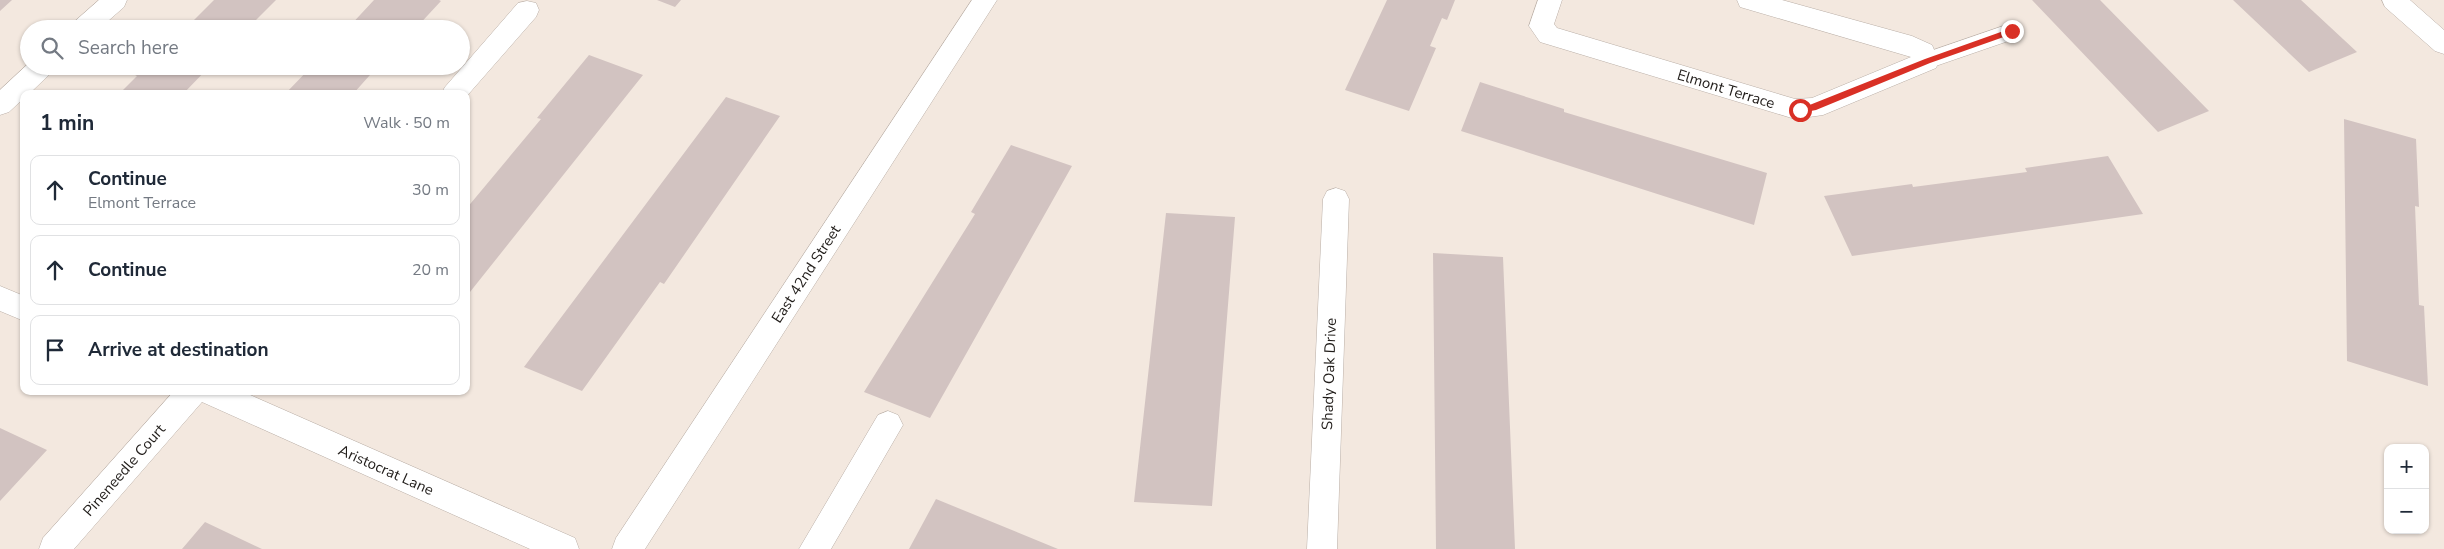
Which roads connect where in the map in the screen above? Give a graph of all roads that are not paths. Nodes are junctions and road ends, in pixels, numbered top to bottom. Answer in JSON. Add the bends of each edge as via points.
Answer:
{"nodes":[{"id":1,"x":115,"y":0,"type":"edge"},
{"id":2,"x":985,"y":0,"type":"edge"},
{"id":3,"x":1550,"y":0,"type":"edge"},
{"id":4,"x":1749,"y":0,"type":"edge"},
{"id":5,"x":2394,"y":0,"type":"edge"},
{"id":6,"x":527,"y":10,"type":"dead end"},
{"id":7,"x":93,"y":20,"type":"edge"},
{"id":8,"x":2012,"y":31,"type":"dead end"},
{"id":9,"x":2444,"y":44,"type":"edge"},
{"id":10,"x":1927,"y":61,"type":"junction"},
{"id":11,"x":32,"y":75,"type":"edge"},
{"id":12,"x":457,"y":90,"type":"edge"},
{"id":13,"x":0,"y":105,"type":"edge"},
{"id":14,"x":1336,"y":199,"type":"dead end"},
{"id":15,"x":0,"y":298,"type":"edge"},
{"id":16,"x":20,"y":307,"type":"edge"},
{"id":17,"x":189,"y":395,"type":"edge"},
{"id":18,"x":217,"y":395,"type":"edge"},
{"id":19,"x":888,"y":425,"type":"dead end"},
{"id":20,"x":54,"y":549,"type":"edge"},
{"id":21,"x":564,"y":549,"type":"edge"},
{"id":22,"x":627,"y":549,"type":"edge"},
{"id":23,"x":814,"y":549,"type":"edge"},
{"id":24,"x":1322,"y":549,"type":"edge"}],
"edges":[{"from":1,"to":7,"type":"street"},
{"from":2,"to":22,"type":"street","name":"East 42nd Street"},
{"from":3,"to":10,"type":"street","name":"Elmont Terrace","via":[[1540,26],[1549,35],[1794,109],[1814,108]]},
{"from":4,"to":10,"type":"street","via":[[1912,46],[1923,52]]},
{"from":5,"to":9,"type":"street"},
{"from":6,"to":12,"type":"street"},
{"from":8,"to":10,"type":"lane"},
{"from":11,"to":13,"type":"street"},
{"from":14,"to":24,"type":"street","name":"Shady Oak Drive"},
{"from":15,"to":16,"type":"street"},
{"from":17,"to":20,"type":"street","name":"Pineneedle Court"},
{"from":18,"to":21,"type":"street","name":"Aristocrat Lane"},
{"from":19,"to":23,"type":"street"}]}
